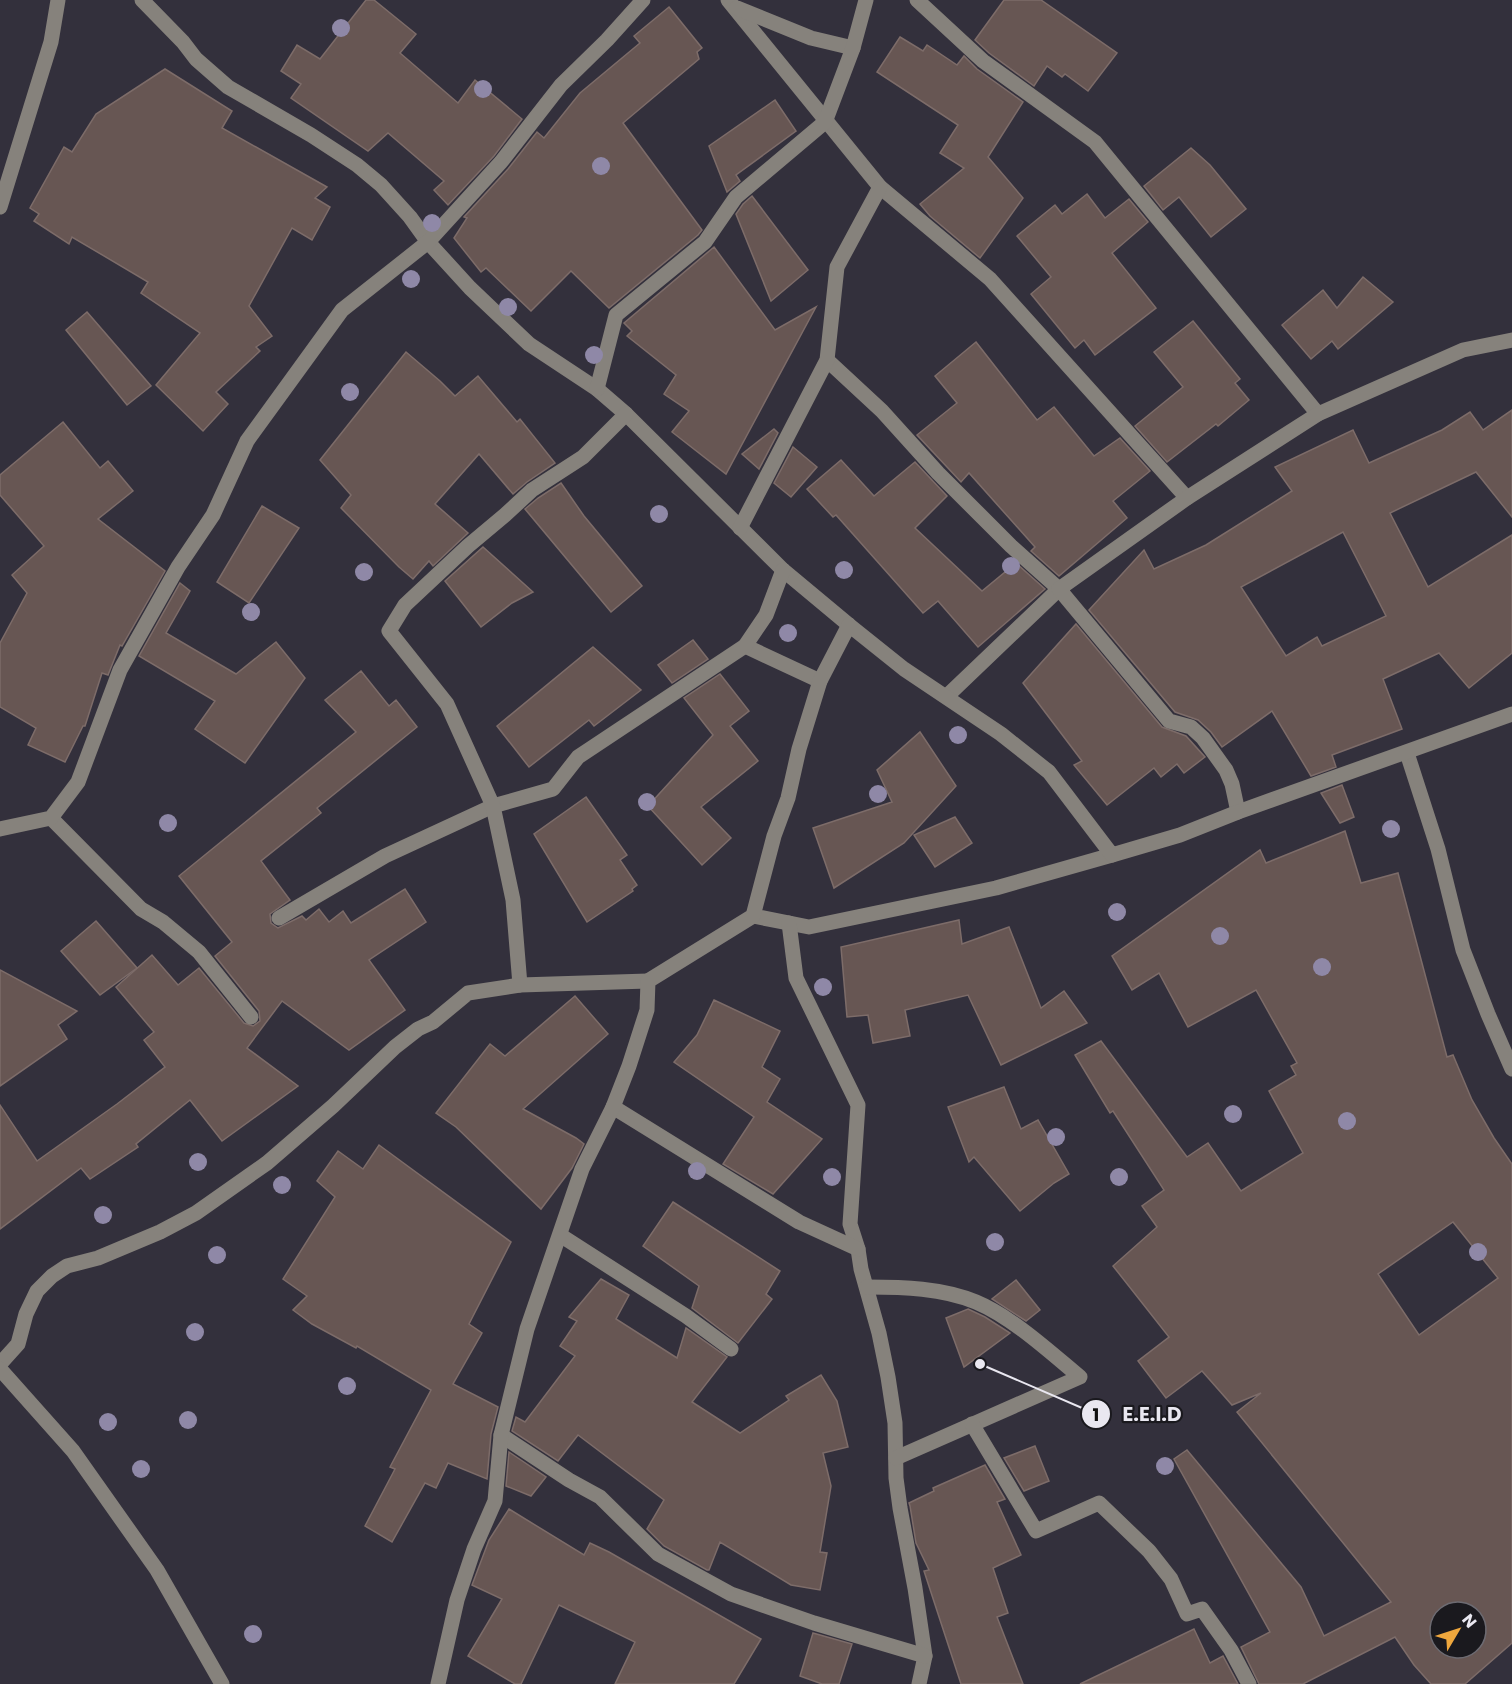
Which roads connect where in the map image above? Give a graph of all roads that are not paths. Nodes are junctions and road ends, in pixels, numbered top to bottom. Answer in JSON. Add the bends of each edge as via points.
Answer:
{"nodes":[{"id":1,"x":58,"y":0,"type":"edge"},
{"id":2,"x":142,"y":0,"type":"edge"},
{"id":3,"x":643,"y":0,"type":"edge"},
{"id":4,"x":866,"y":0,"type":"edge"},
{"id":5,"x":917,"y":0,"type":"edge"},
{"id":6,"x":731,"y":4,"type":"edge"},
{"id":7,"x":853,"y":48,"type":"junction"},
{"id":8,"x":825,"y":122,"type":"junction"},
{"id":9,"x":880,"y":187,"type":"junction"},
{"id":10,"x":0,"y":207,"type":"edge"},
{"id":11,"x":428,"y":242,"type":"junction"},
{"id":12,"x":1512,"y":340,"type":"edge"},
{"id":13,"x":827,"y":360,"type":"junction"},
{"id":14,"x":597,"y":389,"type":"junction"},
{"id":15,"x":626,"y":414,"type":"junction"},
{"id":16,"x":1318,"y":414,"type":"junction"},
{"id":17,"x":1187,"y":498,"type":"junction"},
{"id":18,"x":740,"y":528,"type":"junction"},
{"id":19,"x":783,"y":570,"type":"junction"},
{"id":20,"x":1059,"y":589,"type":"junction"},
{"id":21,"x":849,"y":625,"type":"junction"},
{"id":22,"x":745,"y":646,"type":"junction"},
{"id":23,"x":820,"y":681,"type":"junction"},
{"id":24,"x":947,"y":696,"type":"junction"},
{"id":25,"x":1512,"y":714,"type":"edge"},
{"id":26,"x":1407,"y":753,"type":"junction"},
{"id":27,"x":493,"y":806,"type":"junction"},
{"id":28,"x":1238,"y":812,"type":"junction"},
{"id":29,"x":51,"y":818,"type":"junction"},
{"id":30,"x":0,"y":829,"type":"edge"},
{"id":31,"x":1112,"y":855,"type":"junction"},
{"id":32,"x":753,"y":916,"type":"junction"},
{"id":33,"x":279,"y":918,"type":"dead end"},
{"id":34,"x":789,"y":923,"type":"junction"},
{"id":35,"x":648,"y":981,"type":"junction"},
{"id":36,"x":520,"y":985,"type":"junction"},
{"id":37,"x":251,"y":1017,"type":"dead end"},
{"id":38,"x":1512,"y":1069,"type":"edge"},
{"id":39,"x":613,"y":1107,"type":"junction"},
{"id":40,"x":560,"y":1234,"type":"junction"},
{"id":41,"x":858,"y":1249,"type":"junction"},
{"id":42,"x":867,"y":1287,"type":"junction"},
{"id":43,"x":731,"y":1349,"type":"dead end"},
{"id":44,"x":0,"y":1367,"type":"edge"},
{"id":45,"x":972,"y":1424,"type":"junction"},
{"id":46,"x":501,"y":1435,"type":"junction"},
{"id":47,"x":897,"y":1458,"type":"junction"},
{"id":48,"x":925,"y":1656,"type":"junction"},
{"id":49,"x":222,"y":1684,"type":"edge"},
{"id":50,"x":438,"y":1684,"type":"edge"},
{"id":51,"x":919,"y":1684,"type":"edge"},
{"id":52,"x":1249,"y":1684,"type":"edge"}],
"edges":[{"from":1,"to":10,"type":"street","via":[[51,42]]},
{"from":2,"to":11,"type":"street","via":[[196,59],[228,87],[311,135],[373,178]]},
{"from":3,"to":11,"type":"street","via":[[561,85],[501,162]]},
{"from":4,"to":7,"type":"street"},
{"from":5,"to":16,"type":"street","via":[[983,62],[1095,142]]},
{"from":6,"to":7,"type":"street","via":[[811,38]]},
{"from":6,"to":8,"type":"street"},
{"from":7,"to":8,"type":"street"},
{"from":8,"to":9,"type":"street"},
{"from":8,"to":14,"type":"street","via":[[736,197],[705,242],[616,315]]},
{"from":9,"to":13,"type":"street","via":[[837,267]]},
{"from":9,"to":17,"type":"street","via":[[990,279]]},
{"from":11,"to":14,"type":"street","via":[[529,344]]},
{"from":11,"to":29,"type":"street","via":[[342,310],[247,441],[213,515],[178,567],[120,670],[78,782]]},
{"from":12,"to":16,"type":"street","via":[[1463,350]]},
{"from":13,"to":18,"type":"street"},
{"from":13,"to":20,"type":"street","via":[[882,411],[1011,546]]},
{"from":14,"to":15,"type":"street"},
{"from":15,"to":18,"type":"street"},
{"from":15,"to":27,"type":"street","via":[[583,457],[532,490],[468,546],[405,605],[389,631],[447,704]]},
{"from":16,"to":17,"type":"street"},
{"from":17,"to":20,"type":"street"},
{"from":18,"to":19,"type":"street"},
{"from":19,"to":21,"type":"street"},
{"from":19,"to":22,"type":"street","via":[[766,615]]},
{"from":20,"to":24,"type":"street"},
{"from":20,"to":28,"type":"street","via":[[1169,721],[1191,727],[1203,738],[1226,770]]},
{"from":21,"to":23,"type":"street"},
{"from":21,"to":24,"type":"street","via":[[904,669]]},
{"from":22,"to":23,"type":"street"},
{"from":22,"to":27,"type":"street","via":[[578,757],[553,789]]},
{"from":23,"to":32,"type":"street"},
{"from":24,"to":31,"type":"street","via":[[1049,772]]},
{"from":25,"to":26,"type":"street"},
{"from":26,"to":28,"type":"street"},
{"from":26,"to":38,"type":"street","via":[[1438,849],[1463,950]]},
{"from":27,"to":33,"type":"street","via":[[385,856]]},
{"from":27,"to":36,"type":"street","via":[[513,900]]},
{"from":28,"to":31,"type":"street","via":[[1180,835]]},
{"from":29,"to":30,"type":"street"},
{"from":29,"to":37,"type":"street","via":[[141,909],[199,952]]},
{"from":31,"to":34,"type":"street","via":[[920,905],[809,927]]},
{"from":32,"to":34,"type":"street"},
{"from":32,"to":35,"type":"street"},
{"from":34,"to":41,"type":"street","via":[[796,978],[858,1105],[850,1224]]},
{"from":35,"to":36,"type":"street"},
{"from":35,"to":39,"type":"street","via":[[647,1010]]},
{"from":36,"to":44,"type":"street","via":[[468,993],[434,1022],[395,1047],[267,1163],[196,1213],[98,1258],[67,1266],[52,1276],[37,1292],[18,1344]]},
{"from":39,"to":40,"type":"street","via":[[582,1169]]},
{"from":39,"to":41,"type":"street","via":[[799,1222]]},
{"from":40,"to":43,"type":"street"},
{"from":40,"to":46,"type":"street","via":[[527,1329]]},
{"from":41,"to":42,"type":"street"},
{"from":42,"to":45,"type":"street","via":[[907,1287],[977,1302],[1039,1342],[1080,1377]]},
{"from":42,"to":47,"type":"street","via":[[888,1377]]},
{"from":44,"to":49,"type":"street","via":[[73,1451],[157,1570]]},
{"from":45,"to":47,"type":"street"},
{"from":45,"to":52,"type":"street","via":[[1036,1531],[1100,1503],[1149,1551],[1171,1580],[1187,1614],[1202,1609]]},
{"from":46,"to":48,"type":"street","via":[[600,1497],[658,1554],[731,1594]]},
{"from":46,"to":50,"type":"street","via":[[495,1501],[457,1600]]},
{"from":47,"to":48,"type":"street","via":[[900,1508]]},
{"from":48,"to":51,"type":"street"}]}
